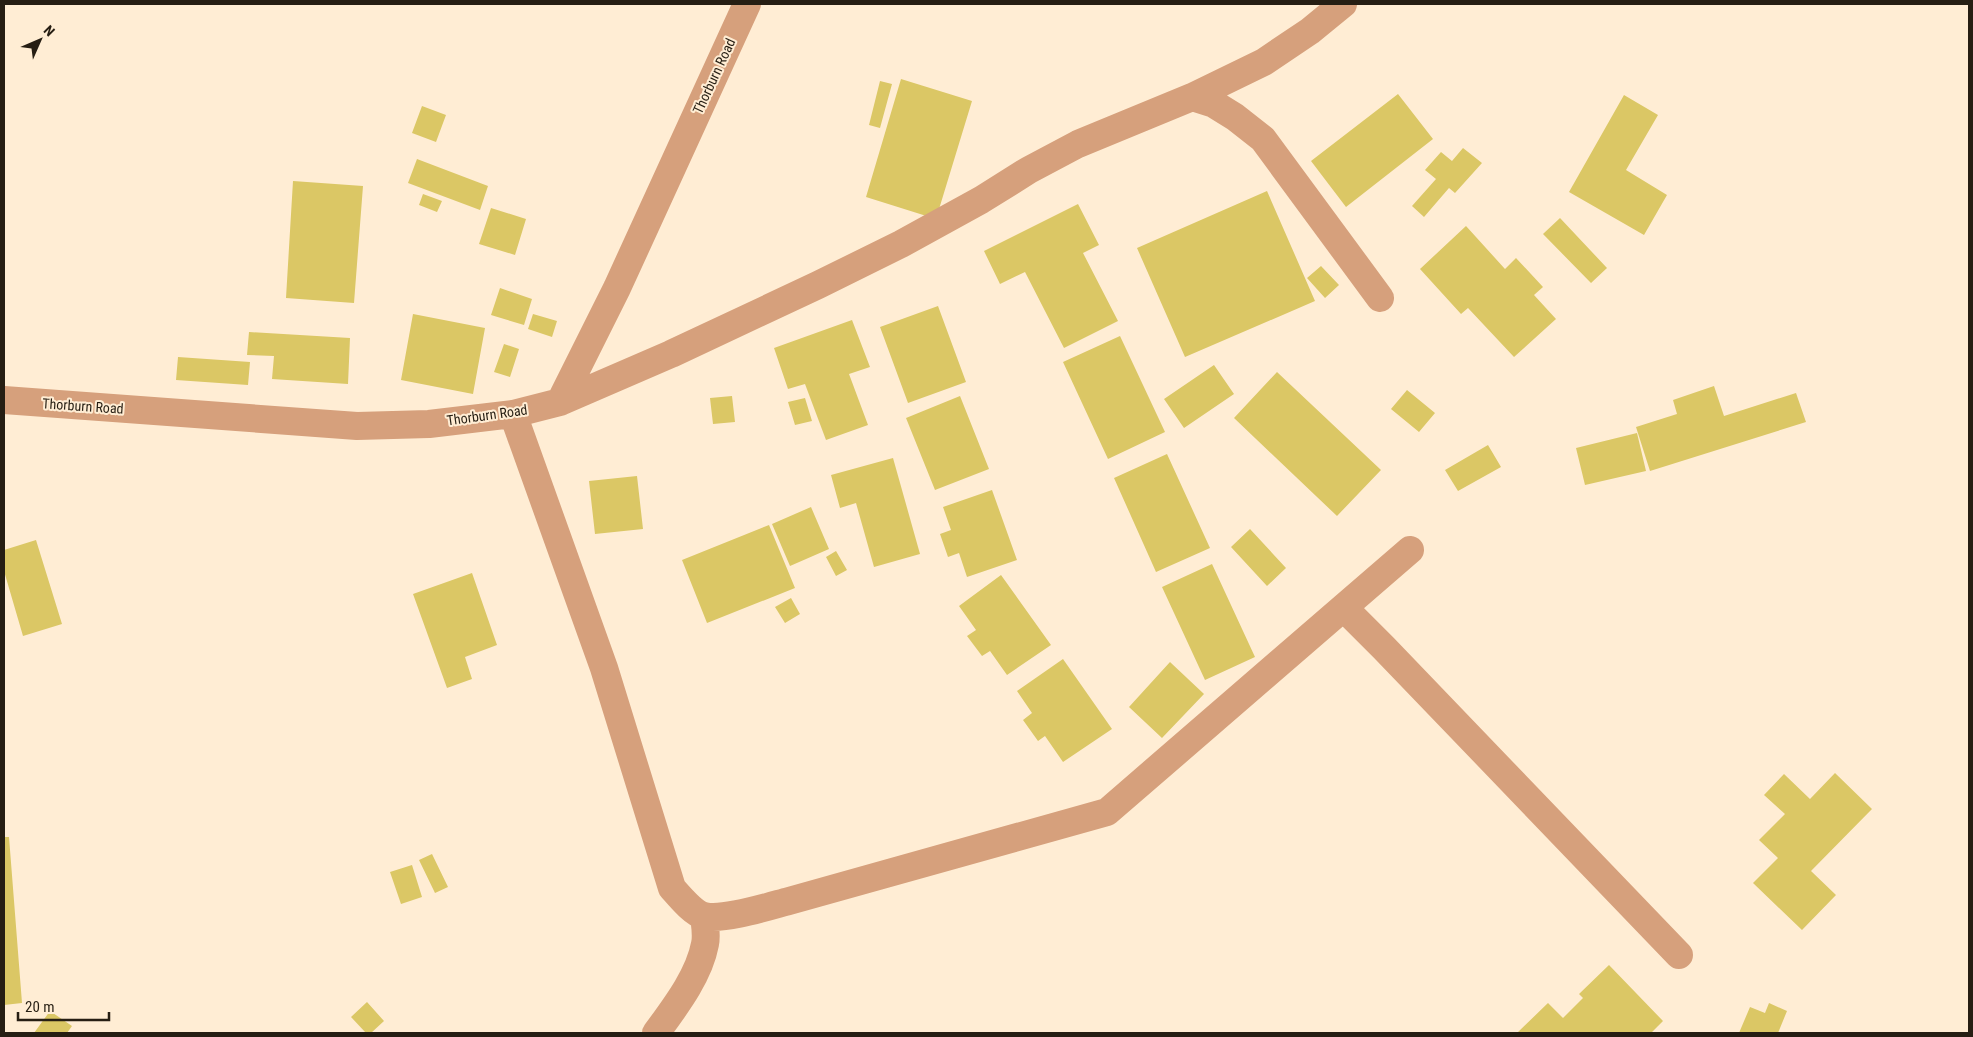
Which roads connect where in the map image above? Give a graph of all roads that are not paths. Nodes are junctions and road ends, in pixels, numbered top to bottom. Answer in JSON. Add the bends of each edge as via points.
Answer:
{"nodes":[{"id":1,"x":747,"y":4,"type":"edge"},
{"id":2,"x":1344,"y":4,"type":"edge"},
{"id":3,"x":1192,"y":97,"type":"junction"},
{"id":4,"x":1380,"y":298,"type":"dead end"},
{"id":5,"x":4,"y":400,"type":"edge"},
{"id":6,"x":560,"y":402,"type":"junction"},
{"id":7,"x":513,"y":414,"type":"junction"},
{"id":8,"x":1410,"y":550,"type":"dead end"},
{"id":9,"x":1344,"y":608,"type":"junction"},
{"id":10,"x":704,"y":916,"type":"junction"},
{"id":11,"x":1680,"y":955,"type":"dead end"},
{"id":12,"x":656,"y":1033,"type":"edge"}],
"edges":[{"from":1,"to":6,"type":"street","name":"Thorburn Road","via":[[617,288]]},
{"from":2,"to":3,"type":"street","via":[[1264,62]]},
{"from":3,"to":4,"type":"street","via":[[1214,104],[1263,139]]},
{"from":3,"to":6,"type":"street","via":[[1078,144],[893,248],[671,354]]},
{"from":5,"to":7,"type":"street","name":"Thorburn Road","via":[[340,426],[429,424]]},
{"from":6,"to":7,"type":"street","name":"Thorburn Road"},
{"from":7,"to":10,"type":"street","via":[[604,668],[672,888],[683,901]]},
{"from":8,"to":9,"type":"street"},
{"from":9,"to":10,"type":"street","via":[[1107,812],[761,908],[722,916]]},
{"from":9,"to":11,"type":"street"},
{"from":10,"to":12,"type":"street","via":[[706,943],[695,972]]}]}
